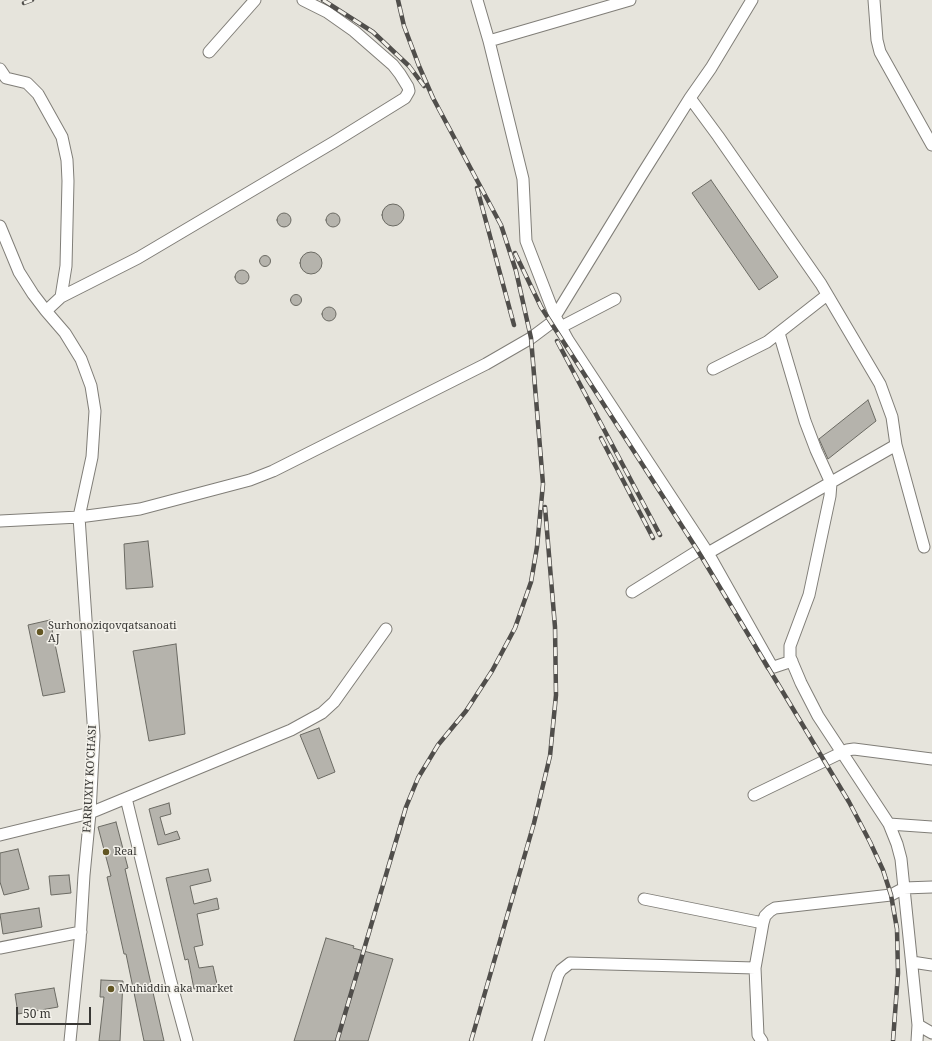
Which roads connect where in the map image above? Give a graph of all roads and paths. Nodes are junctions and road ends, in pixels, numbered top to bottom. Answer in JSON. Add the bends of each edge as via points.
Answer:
{"nodes":[{"id":1,"x":256,"y":0,"type":"edge"},
{"id":2,"x":303,"y":0,"type":"edge"},
{"id":3,"x":477,"y":0,"type":"edge"},
{"id":4,"x":630,"y":0,"type":"edge"},
{"id":5,"x":752,"y":0,"type":"edge"},
{"id":6,"x":874,"y":0,"type":"edge"},
{"id":7,"x":489,"y":41,"type":"junction"},
{"id":8,"x":209,"y":52,"type":"dead end"},
{"id":9,"x":0,"y":69,"type":"edge"},
{"id":10,"x":690,"y":98,"type":"junction"},
{"id":11,"x":932,"y":145,"type":"edge"},
{"id":12,"x":0,"y":226,"type":"edge"},
{"id":13,"x":827,"y":294,"type":"junction"},
{"id":14,"x":61,"y":297,"type":"junction"},
{"id":15,"x":615,"y":299,"type":"dead end"},
{"id":16,"x":46,"y":311,"type":"junction"},
{"id":17,"x":555,"y":316,"type":"junction"},
{"id":18,"x":561,"y":327,"type":"junction"},
{"id":19,"x":780,"y":333,"type":"junction"},
{"id":20,"x":713,"y":369,"type":"dead end"},
{"id":21,"x":896,"y":445,"type":"junction"},
{"id":22,"x":831,"y":483,"type":"junction"},
{"id":23,"x":79,"y":517,"type":"junction"},
{"id":24,"x":0,"y":521,"type":"edge"},
{"id":25,"x":924,"y":547,"type":"dead end"},
{"id":26,"x":706,"y":550,"type":"junction"},
{"id":27,"x":632,"y":592,"type":"dead end"},
{"id":28,"x":386,"y":629,"type":"dead end"},
{"id":29,"x":792,"y":661,"type":"junction"},
{"id":30,"x":841,"y":752,"type":"junction"},
{"id":31,"x":932,"y":759,"type":"edge"},
{"id":32,"x":754,"y":795,"type":"dead end"},
{"id":33,"x":126,"y":798,"type":"junction"},
{"id":34,"x":90,"y":813,"type":"junction"},
{"id":35,"x":889,"y":824,"type":"junction"},
{"id":36,"x":932,"y":828,"type":"edge"},
{"id":37,"x":0,"y":835,"type":"edge"},
{"id":38,"x":904,"y":888,"type":"junction"},
{"id":39,"x":932,"y":888,"type":"edge"},
{"id":40,"x":644,"y":899,"type":"dead end"},
{"id":41,"x":762,"y":923,"type":"junction"},
{"id":42,"x":81,"y":932,"type":"junction"},
{"id":43,"x":0,"y":948,"type":"edge"},
{"id":44,"x":912,"y":962,"type":"junction"},
{"id":45,"x":932,"y":965,"type":"edge"},
{"id":46,"x":756,"y":968,"type":"junction"},
{"id":47,"x":918,"y":1025,"type":"junction"},
{"id":48,"x":932,"y":1033,"type":"edge"},
{"id":49,"x":70,"y":1041,"type":"edge"},
{"id":50,"x":187,"y":1041,"type":"edge"},
{"id":51,"x":538,"y":1041,"type":"edge"},
{"id":52,"x":762,"y":1041,"type":"edge"},
{"id":53,"x":917,"y":1041,"type":"edge"}],
"edges":[{"from":1,"to":8,"type":"street"},
{"from":2,"to":14,"type":"street","via":[[327,12],[354,31],[393,65],[408,87],[409,91],[404,98],[138,258]]},
{"from":3,"to":7,"type":"street"},
{"from":4,"to":7,"type":"street"},
{"from":5,"to":10,"type":"street"},
{"from":6,"to":11,"type":"street","via":[[880,52]]},
{"from":7,"to":17,"type":"street","via":[[522,179],[526,241]]},
{"from":9,"to":14,"type":"street","via":[[6,78],[28,83],[38,94],[62,137],[68,181],[66,266]]},
{"from":10,"to":13,"type":"street"},
{"from":10,"to":17,"type":"street"},
{"from":12,"to":16,"type":"street","name":"FARRUXIY KO'CHASI","via":[[20,272]]},
{"from":13,"to":19,"type":"street"},
{"from":13,"to":21,"type":"street","via":[[880,384],[892,417]]},
{"from":14,"to":16,"type":"street"},
{"from":15,"to":18,"type":"street"},
{"from":16,"to":23,"type":"street","name":"FARRUXIY KO'CHASI","via":[[65,333],[81,359],[91,386],[95,411],[92,457]]},
{"from":17,"to":18,"type":"street"},
{"from":17,"to":23,"type":"street","via":[[551,323],[532,338],[486,364],[273,471],[250,480],[140,509]]},
{"from":18,"to":26,"type":"street"},
{"from":19,"to":20,"type":"street"},
{"from":19,"to":22,"type":"street","via":[[805,421]]},
{"from":21,"to":22,"type":"street"},
{"from":21,"to":25,"type":"street"},
{"from":22,"to":26,"type":"street"},
{"from":22,"to":29,"type":"street","via":[[809,595],[790,646]]},
{"from":23,"to":24,"type":"street"},
{"from":23,"to":34,"type":"street","name":"FARRUXIY KO'CHASI","via":[[94,736]]},
{"from":26,"to":27,"type":"street"},
{"from":26,"to":29,"type":"street","via":[[771,665],[774,667]]},
{"from":28,"to":33,"type":"street","via":[[343,691],[322,713],[291,730]]},
{"from":29,"to":30,"type":"street","via":[[818,716]]},
{"from":30,"to":31,"type":"street","via":[[854,750]]},
{"from":30,"to":32,"type":"street"},
{"from":30,"to":35,"type":"street"},
{"from":33,"to":34,"type":"street"},
{"from":33,"to":50,"type":"street"},
{"from":34,"to":37,"type":"street"},
{"from":34,"to":42,"type":"street","name":"FARRUXIY KO'CHASI"},
{"from":35,"to":36,"type":"street"},
{"from":35,"to":38,"type":"street","via":[[901,859]]},
{"from":38,"to":39,"type":"street"},
{"from":38,"to":41,"type":"street","via":[[891,895],[775,908],[765,916]]},
{"from":38,"to":44,"type":"street"},
{"from":40,"to":41,"type":"street"},
{"from":41,"to":46,"type":"street"},
{"from":42,"to":43,"type":"street"},
{"from":42,"to":49,"type":"street","name":"FARRUXIY KO'CHASI"},
{"from":44,"to":45,"type":"street"},
{"from":44,"to":47,"type":"street"},
{"from":46,"to":51,"type":"street","via":[[570,963],[564,966],[558,975]]},
{"from":46,"to":52,"type":"street","via":[[758,1035]]},
{"from":47,"to":48,"type":"street"},
{"from":47,"to":53,"type":"street"}]}
